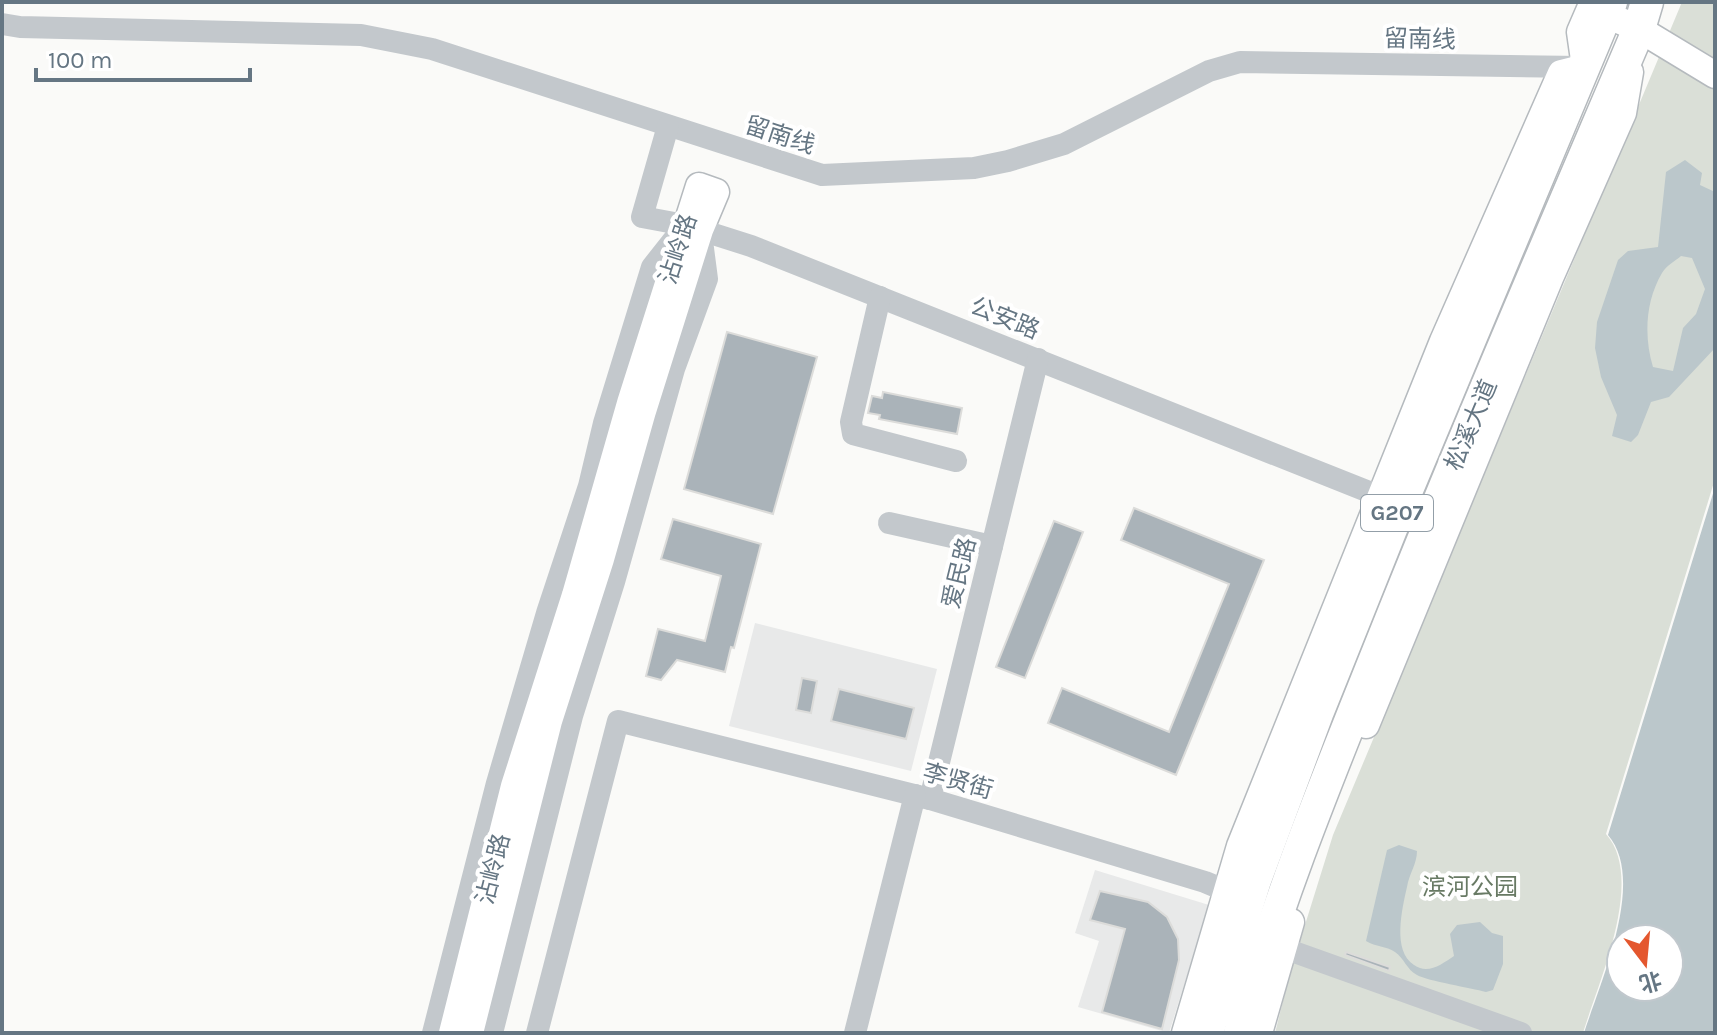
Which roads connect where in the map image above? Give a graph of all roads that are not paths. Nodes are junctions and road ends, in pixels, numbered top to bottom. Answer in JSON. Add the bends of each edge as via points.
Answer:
{"nodes":[{"id":1,"x":1627,"y":8,"type":"edge"},
{"id":2,"x":2,"y":24,"type":"edge"},
{"id":3,"x":1715,"y":53,"type":"edge"},
{"id":4,"x":1585,"y":67,"type":"junction"},
{"id":5,"x":1715,"y":75,"type":"edge"},
{"id":6,"x":668,"y":126,"type":"junction"},
{"id":7,"x":693,"y":228,"type":"junction"},
{"id":8,"x":880,"y":297,"type":"junction"},
{"id":9,"x":1038,"y":359,"type":"junction"},
{"id":10,"x":956,"y":461,"type":"dead end"},
{"id":11,"x":1391,"y":500,"type":"junction"},
{"id":12,"x":1432,"y":517,"type":"junction"},
{"id":13,"x":889,"y":523,"type":"dead end"},
{"id":14,"x":992,"y":546,"type":"junction"},
{"id":15,"x":923,"y":797,"type":"junction"},
{"id":16,"x":1251,"y":900,"type":"junction"},
{"id":17,"x":1283,"y":948,"type":"junction"},
{"id":18,"x":433,"y":1033,"type":"edge"},
{"id":19,"x":452,"y":1033,"type":"edge"},
{"id":20,"x":470,"y":1033,"type":"edge"},
{"id":21,"x":492,"y":1033,"type":"edge"},
{"id":22,"x":537,"y":1033,"type":"edge"},
{"id":23,"x":855,"y":1033,"type":"edge"},
{"id":24,"x":1185,"y":1033,"type":"edge"},
{"id":25,"x":1207,"y":1033,"type":"edge"},
{"id":26,"x":1240,"y":1033,"type":"edge"},
{"id":27,"x":1259,"y":1033,"type":"edge"},
{"id":28,"x":1521,"y":1033,"type":"edge"}],
"edges":[{"from":1,"to":3,"type":"main road"},
{"from":1,"to":4,"type":"highway","name":"松溪大道","number":"G207"},
{"from":1,"to":5,"type":"main road"},
{"from":1,"to":12,"type":"highway","name":"松溪大道","number":"G207"},
{"from":1,"to":17,"type":"main road","via":[[1623,113],[1324,826]]},
{"from":2,"to":6,"type":"street","name":"留南线","via":[[361,35],[432,49]]},
{"from":4,"to":6,"type":"street","name":"留南线","via":[[1240,62],[1209,71],[1064,144],[974,168],[822,175]]},
{"from":4,"to":11,"type":"highway","name":"松溪大道","number":"G207"},
{"from":6,"to":7,"type":"street","name":"公安路","via":[[642,217]]},
{"from":7,"to":8,"type":"street","name":"公安路"},
{"from":7,"to":18,"type":"street","via":[[652,267],[497,783]]},
{"from":7,"to":19,"type":"main road","name":"沾岭路","via":[[630,403],[514,786]]},
{"from":7,"to":20,"type":"main road","name":"沾岭路","via":[[549,721]]},
{"from":7,"to":21,"type":"street","via":[[707,279],[674,369],[572,716]]},
{"from":8,"to":9,"type":"street","name":"公安路"},
{"from":8,"to":10,"type":"street","via":[[851,422],[853,434]]},
{"from":9,"to":11,"type":"street","name":"公安路"},
{"from":9,"to":14,"type":"street","name":"爱民路"},
{"from":11,"to":12,"type":"street","name":"公安路"},
{"from":11,"to":16,"type":"highway","name":"松溪大道","number":"G207"},
{"from":12,"to":16,"type":"highway","name":"松溪大道","number":"G207","via":[[1295,858]]},
{"from":13,"to":14,"type":"street"},
{"from":14,"to":15,"type":"street","name":"爱民路"},
{"from":15,"to":16,"type":"street","name":"李贤街"},
{"from":15,"to":22,"type":"street","name":"李贤街","via":[[618,721]]},
{"from":15,"to":23,"type":"street","name":"爱民路"},
{"from":16,"to":24,"type":"main road"},
{"from":16,"to":25,"type":"highway","name":"松溪大道","number":"G207"},
{"from":16,"to":26,"type":"highway","name":"松溪大道","number":"G207"},
{"from":17,"to":27,"type":"main road"},
{"from":17,"to":28,"type":"street"}]}
